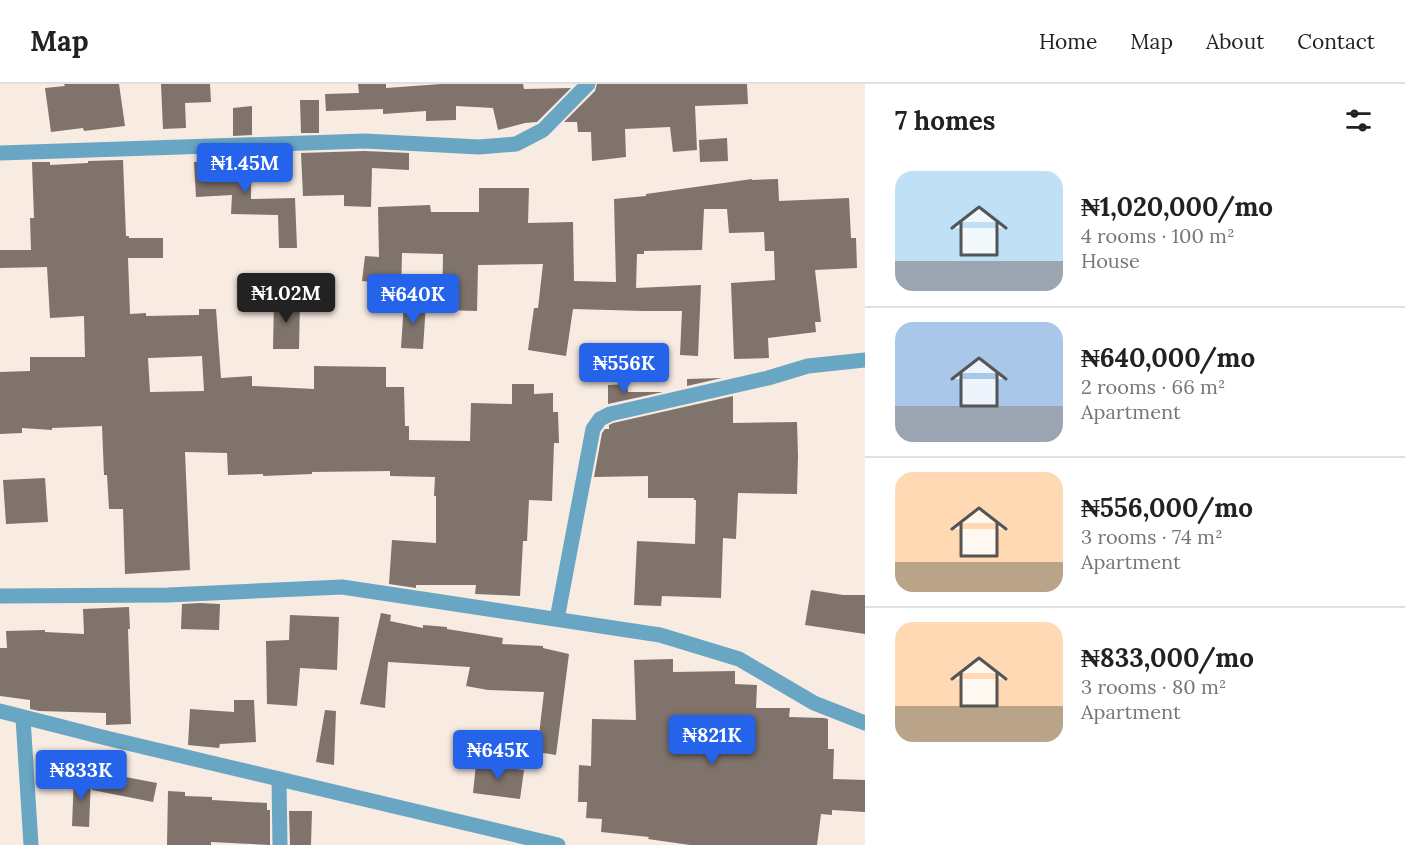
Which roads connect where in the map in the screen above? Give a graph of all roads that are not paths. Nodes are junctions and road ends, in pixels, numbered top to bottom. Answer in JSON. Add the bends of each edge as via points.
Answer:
{"nodes":[{"id":1,"x":588,"y":84,"type":"edge"},
{"id":2,"x":0,"y":153,"type":"edge"},
{"id":3,"x":865,"y":360,"type":"edge"},
{"id":4,"x":0,"y":596,"type":"edge"},
{"id":5,"x":557,"y":619,"type":"junction"},
{"id":6,"x":0,"y":711,"type":"edge"},
{"id":7,"x":23,"y":718,"type":"junction"},
{"id":8,"x":865,"y":723,"type":"edge"},
{"id":9,"x":279,"y":779,"type":"junction"},
{"id":10,"x":30,"y":845,"type":"edge"},
{"id":11,"x":280,"y":845,"type":"edge"},
{"id":12,"x":558,"y":845,"type":"edge"}],
"edges":[{"from":1,"to":2,"type":"street","via":[[543,130],[516,144],[479,147],[365,141]]},
{"from":3,"to":5,"type":"street","via":[[808,366],[600,419],[593,429]]},
{"from":4,"to":5,"type":"street","via":[[168,595],[342,587]]},
{"from":5,"to":8,"type":"street","via":[[660,635],[739,659],[814,703]]},
{"from":6,"to":7,"type":"street"},
{"from":7,"to":9,"type":"street"},
{"from":7,"to":10,"type":"street"},
{"from":9,"to":11,"type":"street"},
{"from":9,"to":12,"type":"street"}]}
